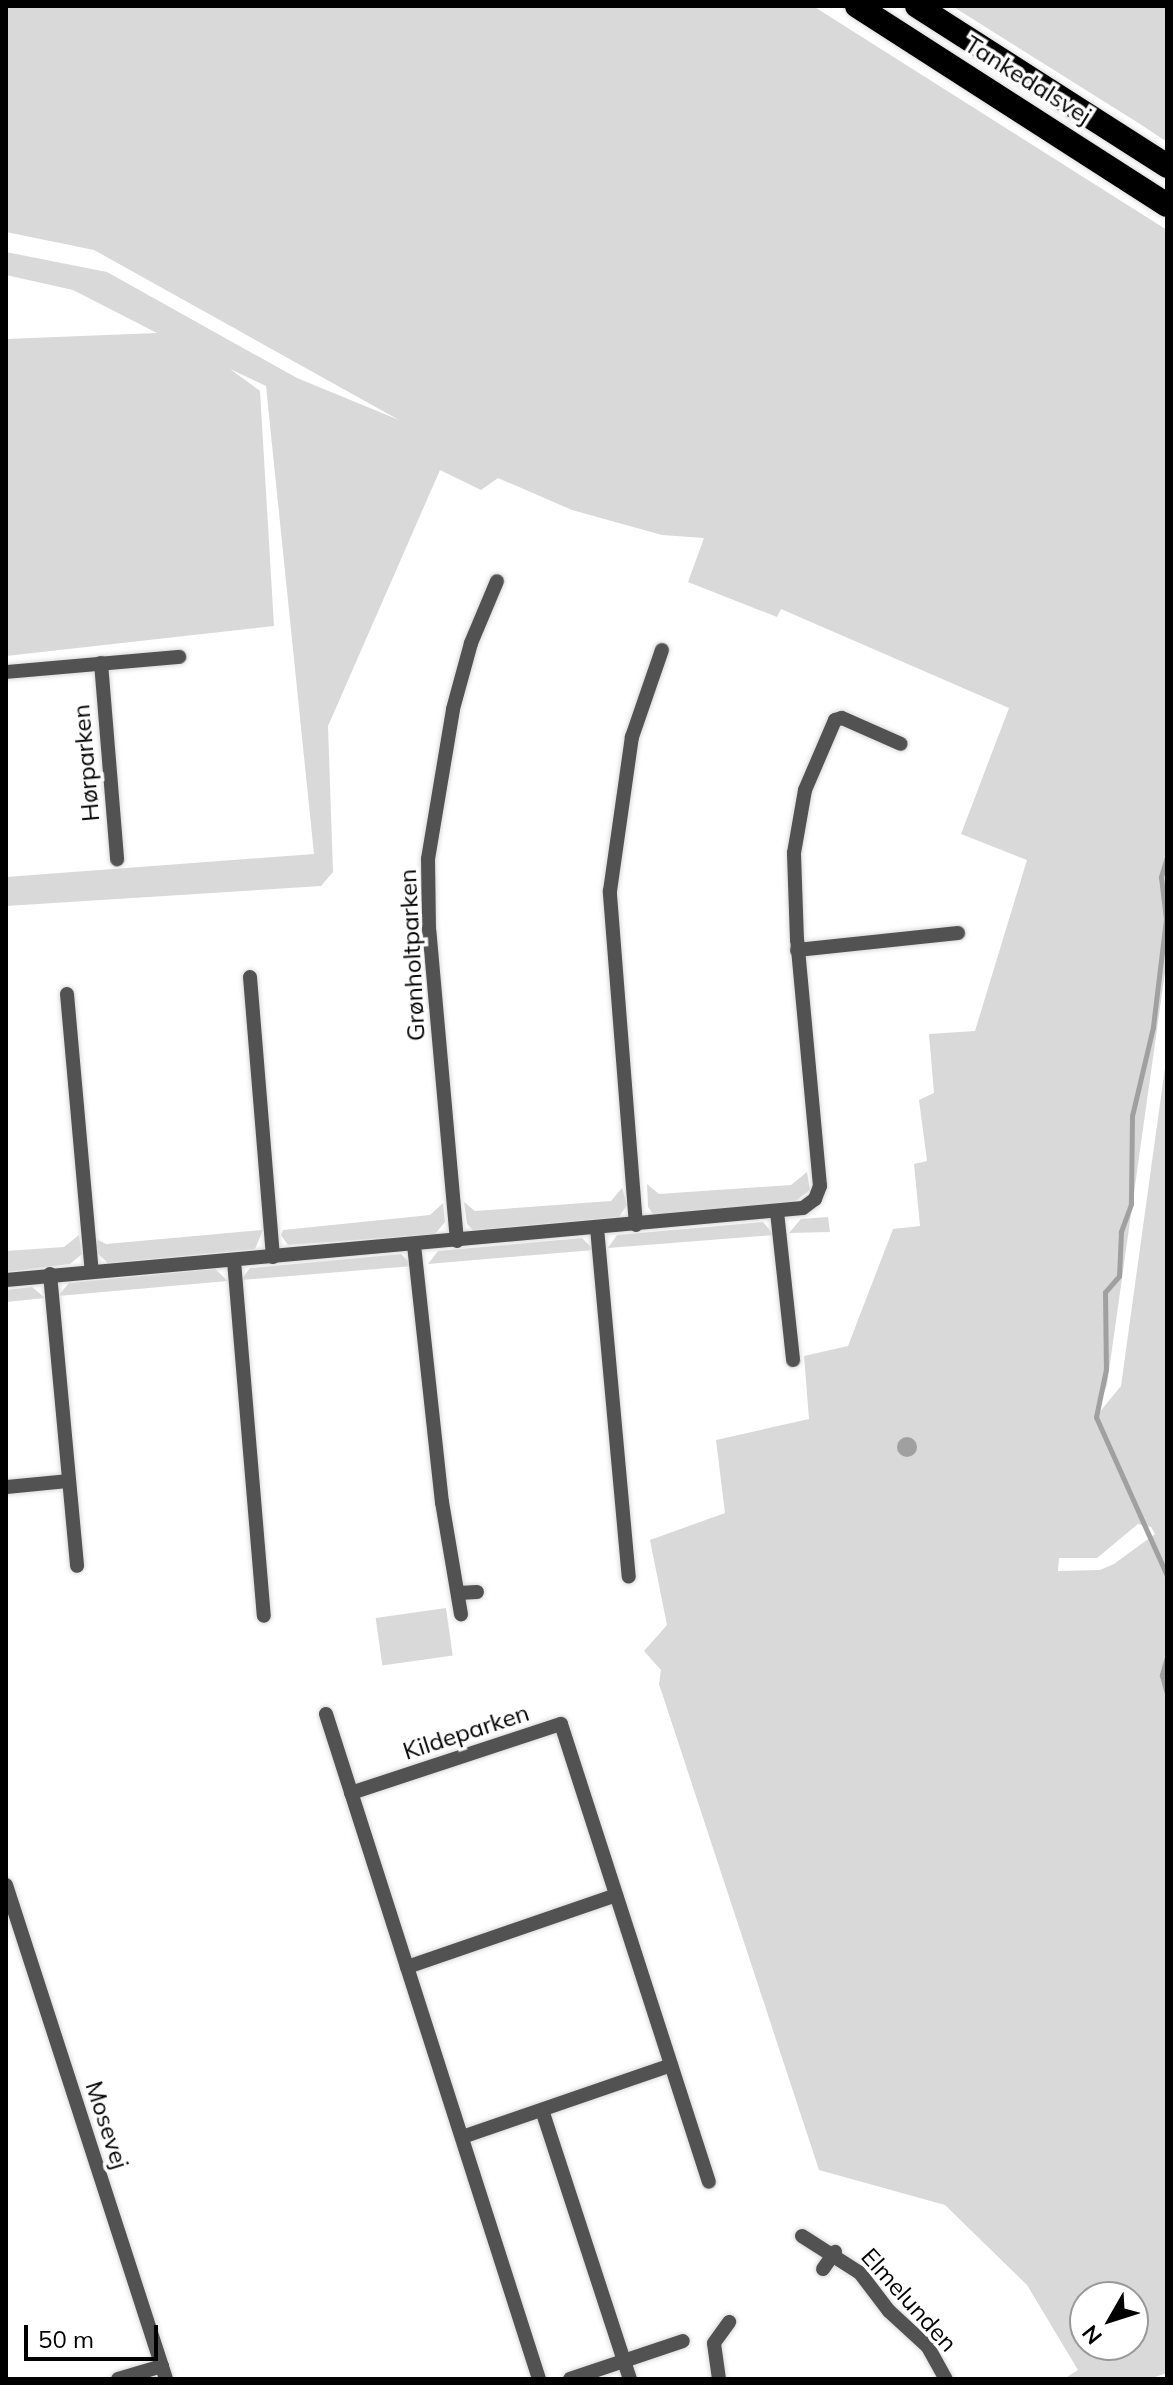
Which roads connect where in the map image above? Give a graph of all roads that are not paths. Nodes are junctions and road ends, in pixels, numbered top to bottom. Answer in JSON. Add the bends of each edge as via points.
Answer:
{"nodes":[{"id":1,"x":857,"y":6,"type":"edge"},
{"id":2,"x":917,"y":6,"type":"edge"},
{"id":3,"x":1167,"y":166,"type":"edge"},
{"id":4,"x":1167,"y":205,"type":"edge"},
{"id":5,"x":497,"y":581,"type":"dead end"},
{"id":6,"x":662,"y":650,"type":"dead end"},
{"id":7,"x":179,"y":657,"type":"dead end"},
{"id":8,"x":101,"y":663,"type":"junction"},
{"id":9,"x":6,"y":672,"type":"edge"},
{"id":10,"x":901,"y":744,"type":"dead end"},
{"id":11,"x":117,"y":859,"type":"dead end"},
{"id":12,"x":958,"y":933,"type":"dead end"},
{"id":13,"x":797,"y":950,"type":"junction"},
{"id":14,"x":250,"y":977,"type":"dead end"},
{"id":15,"x":67,"y":994,"type":"dead end"},
{"id":16,"x":777,"y":1212,"type":"junction"},
{"id":17,"x":636,"y":1225,"type":"junction"},
{"id":18,"x":597,"y":1228,"type":"junction"},
{"id":19,"x":457,"y":1241,"type":"junction"},
{"id":20,"x":414,"y":1245,"type":"junction"},
{"id":21,"x":273,"y":1257,"type":"junction"},
{"id":22,"x":234,"y":1261,"type":"junction"},
{"id":23,"x":92,"y":1272,"type":"junction"},
{"id":24,"x":50,"y":1274,"type":"junction"},
{"id":25,"x":6,"y":1280,"type":"edge"},
{"id":26,"x":793,"y":1360,"type":"dead end"},
{"id":27,"x":68,"y":1481,"type":"junction"},
{"id":28,"x":6,"y":1487,"type":"edge"},
{"id":29,"x":77,"y":1566,"type":"dead end"},
{"id":30,"x":629,"y":1577,"type":"dead end"},
{"id":31,"x":477,"y":1592,"type":"dead end"},
{"id":32,"x":458,"y":1593,"type":"junction"},
{"id":33,"x":461,"y":1614,"type":"dead end"},
{"id":34,"x":264,"y":1616,"type":"dead end"},
{"id":35,"x":326,"y":1714,"type":"dead end"},
{"id":36,"x":351,"y":1793,"type":"junction"},
{"id":37,"x":6,"y":1885,"type":"edge"},
{"id":38,"x":616,"y":1895,"type":"junction"},
{"id":39,"x":407,"y":1967,"type":"junction"},
{"id":40,"x":671,"y":2065,"type":"junction"},
{"id":41,"x":542,"y":2110,"type":"junction"},
{"id":42,"x":462,"y":2137,"type":"junction"},
{"id":43,"x":709,"y":2182,"type":"dead end"},
{"id":44,"x":802,"y":2236,"type":"dead end"},
{"id":45,"x":835,"y":2252,"type":"junction"},
{"id":46,"x":823,"y":2269,"type":"dead end"},
{"id":47,"x":729,"y":2322,"type":"dead end"},
{"id":48,"x":683,"y":2341,"type":"dead end"},
{"id":49,"x":624,"y":2361,"type":"junction"},
{"id":50,"x":164,"y":2372,"type":"edge"},
{"id":51,"x":118,"y":2379,"type":"edge"},
{"id":52,"x":539,"y":2379,"type":"edge"},
{"id":53,"x":570,"y":2379,"type":"edge"},
{"id":54,"x":630,"y":2379,"type":"edge"},
{"id":55,"x":719,"y":2379,"type":"edge"},
{"id":56,"x":946,"y":2379,"type":"edge"}],
"edges":[{"from":1,"to":4,"type":"highway","name":"Tankedalsvej"},
{"from":2,"to":3,"type":"highway","name":"Tankedalsvej"},
{"from":5,"to":19,"type":"street","name":"Grønholtparken","via":[[471,643],[453,709],[428,859],[429,930]]},
{"from":6,"to":17,"type":"street","via":[[632,737],[610,891]]},
{"from":7,"to":8,"type":"street"},
{"from":8,"to":9,"type":"street"},
{"from":8,"to":11,"type":"street","name":"Hørparken"},
{"from":10,"to":13,"type":"street","via":[[842,718],[827,730],[805,790],[794,853]]},
{"from":12,"to":13,"type":"street"},
{"from":13,"to":16,"type":"street","via":[[820,1186],[803,1208]]},
{"from":14,"to":21,"type":"street"},
{"from":15,"to":23,"type":"street"},
{"from":16,"to":17,"type":"street"},
{"from":16,"to":26,"type":"street"},
{"from":17,"to":18,"type":"street"},
{"from":18,"to":19,"type":"street"},
{"from":18,"to":30,"type":"street"},
{"from":19,"to":20,"type":"street"},
{"from":20,"to":21,"type":"street"},
{"from":20,"to":32,"type":"street","via":[[442,1502]]},
{"from":21,"to":22,"type":"street"},
{"from":22,"to":23,"type":"street"},
{"from":22,"to":34,"type":"street"},
{"from":23,"to":24,"type":"street"},
{"from":24,"to":25,"type":"street"},
{"from":24,"to":27,"type":"street"},
{"from":27,"to":28,"type":"street"},
{"from":27,"to":29,"type":"street"},
{"from":31,"to":32,"type":"street"},
{"from":32,"to":33,"type":"street"},
{"from":35,"to":36,"type":"street"},
{"from":36,"to":38,"type":"street","name":"Kildeparken","via":[[561,1724]]},
{"from":36,"to":39,"type":"street"},
{"from":37,"to":50,"type":"street","name":"Mosevej"},
{"from":38,"to":39,"type":"street"},
{"from":38,"to":40,"type":"street","name":"Kildeparken"},
{"from":39,"to":42,"type":"street"},
{"from":40,"to":41,"type":"street"},
{"from":40,"to":43,"type":"street","name":"Kildeparken"},
{"from":41,"to":42,"type":"street"},
{"from":41,"to":49,"type":"street"},
{"from":42,"to":52,"type":"street"},
{"from":44,"to":45,"type":"street","name":"Elmelunden"},
{"from":45,"to":46,"type":"street","name":"Elmelunden"},
{"from":45,"to":56,"type":"street","name":"Elmelunden","via":[[928,2347]]},
{"from":47,"to":55,"type":"street","via":[[714,2343]]},
{"from":48,"to":49,"type":"street"},
{"from":49,"to":53,"type":"street"},
{"from":49,"to":54,"type":"street"},
{"from":50,"to":51,"type":"street"}]}
